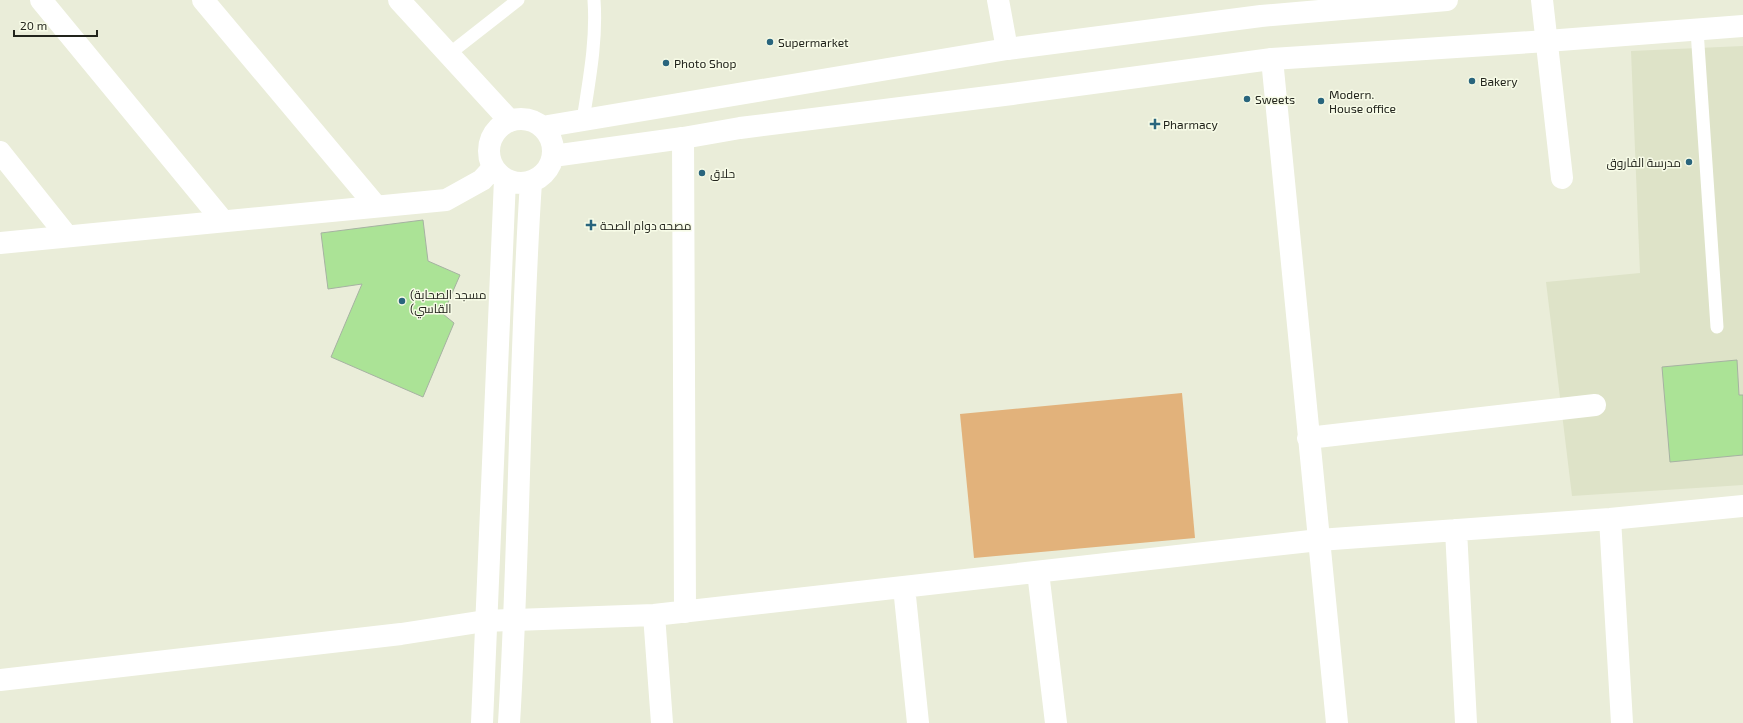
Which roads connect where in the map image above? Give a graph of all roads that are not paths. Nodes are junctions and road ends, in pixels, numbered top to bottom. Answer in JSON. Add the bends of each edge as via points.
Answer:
{"nodes":[{"id":1,"x":41,"y":0,"type":"edge"},
{"id":2,"x":203,"y":0,"type":"edge"},
{"id":3,"x":399,"y":0,"type":"edge"},
{"id":4,"x":518,"y":0,"type":"edge"},
{"id":5,"x":594,"y":0,"type":"edge"},
{"id":6,"x":998,"y":0,"type":"edge"},
{"id":7,"x":1447,"y":0,"type":"edge"},
{"id":8,"x":1542,"y":0,"type":"edge"},
{"id":9,"x":1743,"y":26,"type":"edge"},
{"id":10,"x":1697,"y":30,"type":"junction"},
{"id":11,"x":1547,"y":41,"type":"junction"},
{"id":12,"x":1007,"y":49,"type":"junction"},
{"id":13,"x":449,"y":54,"type":"junction"},
{"id":14,"x":1272,"y":59,"type":"junction"},
{"id":15,"x":583,"y":120,"type":"junction"},
{"id":16,"x":510,"y":121,"type":"junction"},
{"id":17,"x":542,"y":127,"type":"junction"},
{"id":18,"x":683,"y":138,"type":"junction"},
{"id":19,"x":0,"y":152,"type":"edge"},
{"id":20,"x":553,"y":156,"type":"junction"},
{"id":21,"x":499,"y":173,"type":"junction"},
{"id":22,"x":1562,"y":178,"type":"dead end"},
{"id":23,"x":532,"y":182,"type":"junction"},
{"id":24,"x":376,"y":206,"type":"junction"},
{"id":25,"x":223,"y":221,"type":"junction"},
{"id":26,"x":67,"y":236,"type":"junction"},
{"id":27,"x":0,"y":243,"type":"edge"},
{"id":28,"x":1716,"y":327,"type":"dead end"},
{"id":29,"x":1595,"y":406,"type":"dead end"},
{"id":30,"x":1308,"y":438,"type":"junction"},
{"id":31,"x":1743,"y":506,"type":"edge"},
{"id":32,"x":1610,"y":519,"type":"junction"},
{"id":33,"x":1456,"y":530,"type":"junction"},
{"id":34,"x":1319,"y":540,"type":"junction"},
{"id":35,"x":1038,"y":572,"type":"junction"},
{"id":36,"x":904,"y":587,"type":"junction"},
{"id":37,"x":685,"y":612,"type":"junction"},
{"id":38,"x":654,"y":615,"type":"junction"},
{"id":39,"x":515,"y":619,"type":"junction"},
{"id":40,"x":485,"y":621,"type":"junction"},
{"id":41,"x":0,"y":680,"type":"edge"},
{"id":42,"x":482,"y":723,"type":"edge"},
{"id":43,"x":509,"y":723,"type":"edge"},
{"id":44,"x":662,"y":723,"type":"edge"},
{"id":45,"x":918,"y":723,"type":"edge"},
{"id":46,"x":1056,"y":723,"type":"edge"},
{"id":47,"x":1337,"y":723,"type":"edge"},
{"id":48,"x":1466,"y":723,"type":"edge"},
{"id":49,"x":1622,"y":723,"type":"edge"}],
"edges":[{"from":1,"to":25,"type":"street"},
{"from":2,"to":24,"type":"street"},
{"from":3,"to":13,"type":"street"},
{"from":4,"to":13,"type":"lane"},
{"from":5,"to":15,"type":"lane","via":[[591,62]]},
{"from":6,"to":12,"type":"street"},
{"from":7,"to":12,"type":"street","via":[[1261,16]]},
{"from":8,"to":11,"type":"street"},
{"from":9,"to":10,"type":"street"},
{"from":10,"to":11,"type":"street"},
{"from":10,"to":28,"type":"lane"},
{"from":11,"to":14,"type":"street"},
{"from":11,"to":22,"type":"street"},
{"from":12,"to":15,"type":"street"},
{"from":13,"to":16,"type":"street"},
{"from":14,"to":18,"type":"street","via":[[740,128]]},
{"from":14,"to":30,"type":"street"},
{"from":15,"to":17,"type":"street"},
{"from":16,"to":17,"type":"street","via":[[527,120]]},
{"from":16,"to":21,"type":"street","via":[[499,128],[492,138],[489,150]]},
{"from":17,"to":20,"type":"street","via":[[552,145]]},
{"from":18,"to":20,"type":"street"},
{"from":18,"to":37,"type":"street"},
{"from":19,"to":26,"type":"street"},
{"from":20,"to":23,"type":"street","via":[[542,176]]},
{"from":21,"to":23,"type":"street","via":[[522,184]]},
{"from":21,"to":24,"type":"street","via":[[446,200]]},
{"from":21,"to":40,"type":"street"},
{"from":23,"to":39,"type":"street","via":[[526,260]]},
{"from":24,"to":25,"type":"street"},
{"from":25,"to":26,"type":"street"},
{"from":26,"to":27,"type":"street"},
{"from":29,"to":30,"type":"street"},
{"from":30,"to":34,"type":"street"},
{"from":31,"to":32,"type":"street"},
{"from":32,"to":33,"type":"street"},
{"from":32,"to":49,"type":"street"},
{"from":33,"to":34,"type":"street"},
{"from":33,"to":48,"type":"street"},
{"from":34,"to":35,"type":"street"},
{"from":34,"to":47,"type":"street"},
{"from":35,"to":36,"type":"street"},
{"from":35,"to":46,"type":"street"},
{"from":36,"to":37,"type":"street"},
{"from":36,"to":45,"type":"street"},
{"from":37,"to":38,"type":"street"},
{"from":38,"to":39,"type":"street"},
{"from":38,"to":44,"type":"street"},
{"from":39,"to":40,"type":"street"},
{"from":39,"to":43,"type":"street"},
{"from":40,"to":41,"type":"street","via":[[401,634]]},
{"from":40,"to":42,"type":"street"}]}
